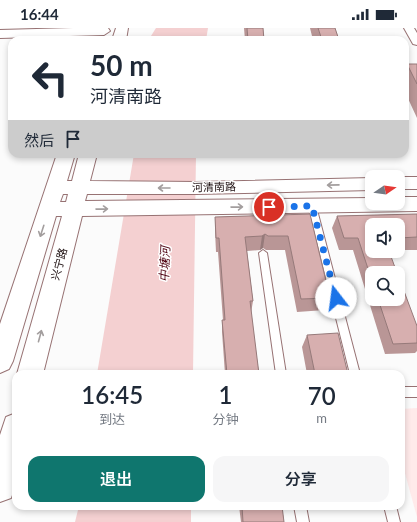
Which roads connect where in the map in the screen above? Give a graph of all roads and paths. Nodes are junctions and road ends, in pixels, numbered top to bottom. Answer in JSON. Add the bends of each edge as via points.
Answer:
{"nodes":[{"id":1,"x":410,"y":28,"type":"edge"},
{"id":2,"x":104,"y":33,"type":"edge"},
{"id":3,"x":0,"y":34,"type":"edge"},
{"id":4,"x":417,"y":42,"type":"edge"},
{"id":5,"x":65,"y":158,"type":"edge"},
{"id":6,"x":87,"y":158,"type":"edge"},
{"id":7,"x":405,"y":183,"type":"edge"},
{"id":8,"x":417,"y":183,"type":"edge"},
{"id":9,"x":365,"y":184,"type":"edge"},
{"id":10,"x":55,"y":187,"type":"junction"},
{"id":11,"x":79,"y":188,"type":"junction"},
{"id":12,"x":417,"y":204,"type":"edge"},
{"id":13,"x":312,"y":206,"type":"junction"},
{"id":14,"x":49,"y":209,"type":"junction"},
{"id":15,"x":74,"y":209,"type":"junction"},
{"id":16,"x":263,"y":253,"type":"edge"},
{"id":17,"x":0,"y":361,"type":"edge"},
{"id":18,"x":31,"y":370,"type":"edge"},
{"id":19,"x":280,"y":370,"type":"edge"},
{"id":20,"x":354,"y":370,"type":"edge"},
{"id":21,"x":405,"y":392,"type":"edge"},
{"id":22,"x":417,"y":392,"type":"edge"},
{"id":23,"x":12,"y":442,"type":"edge"},
{"id":24,"x":0,"y":487,"type":"edge"},
{"id":25,"x":301,"y":510,"type":"edge"},
{"id":26,"x":391,"y":510,"type":"edge"},
{"id":27,"x":303,"y":522,"type":"edge"},
{"id":28,"x":394,"y":522,"type":"edge"}],
"edges":[{"from":1,"to":4,"type":"street"},
{"from":2,"to":3,"type":"main road"},
{"from":5,"to":10,"type":"main road"},
{"from":6,"to":11,"type":"main road","name":"兴宁路"},
{"from":7,"to":8,"type":"main road"},
{"from":9,"to":11,"type":"main road","name":"河清南路","one_way":true},
{"from":10,"to":11,"type":"main road","name":"河清南路"},
{"from":10,"to":14,"type":"main road"},
{"from":11,"to":15,"type":"main road","name":"兴宁路"},
{"from":12,"to":13,"type":"main road","name":"河清南路"},
{"from":15,"to":13,"type":"main road","name":"河清南路","one_way":true},
{"from":13,"to":20,"type":"lane"},
{"from":14,"to":15,"type":"main road"},
{"from":14,"to":17,"type":"main road","one_way":true},
{"from":18,"to":15,"type":"main road","name":"兴宁路","one_way":true},
{"from":16,"to":19,"type":"lane"},
{"from":21,"to":22,"type":"lane"},
{"from":23,"to":24,"type":"main road"},
{"from":25,"to":27,"type":"lane"},
{"from":26,"to":28,"type":"lane"}]}
